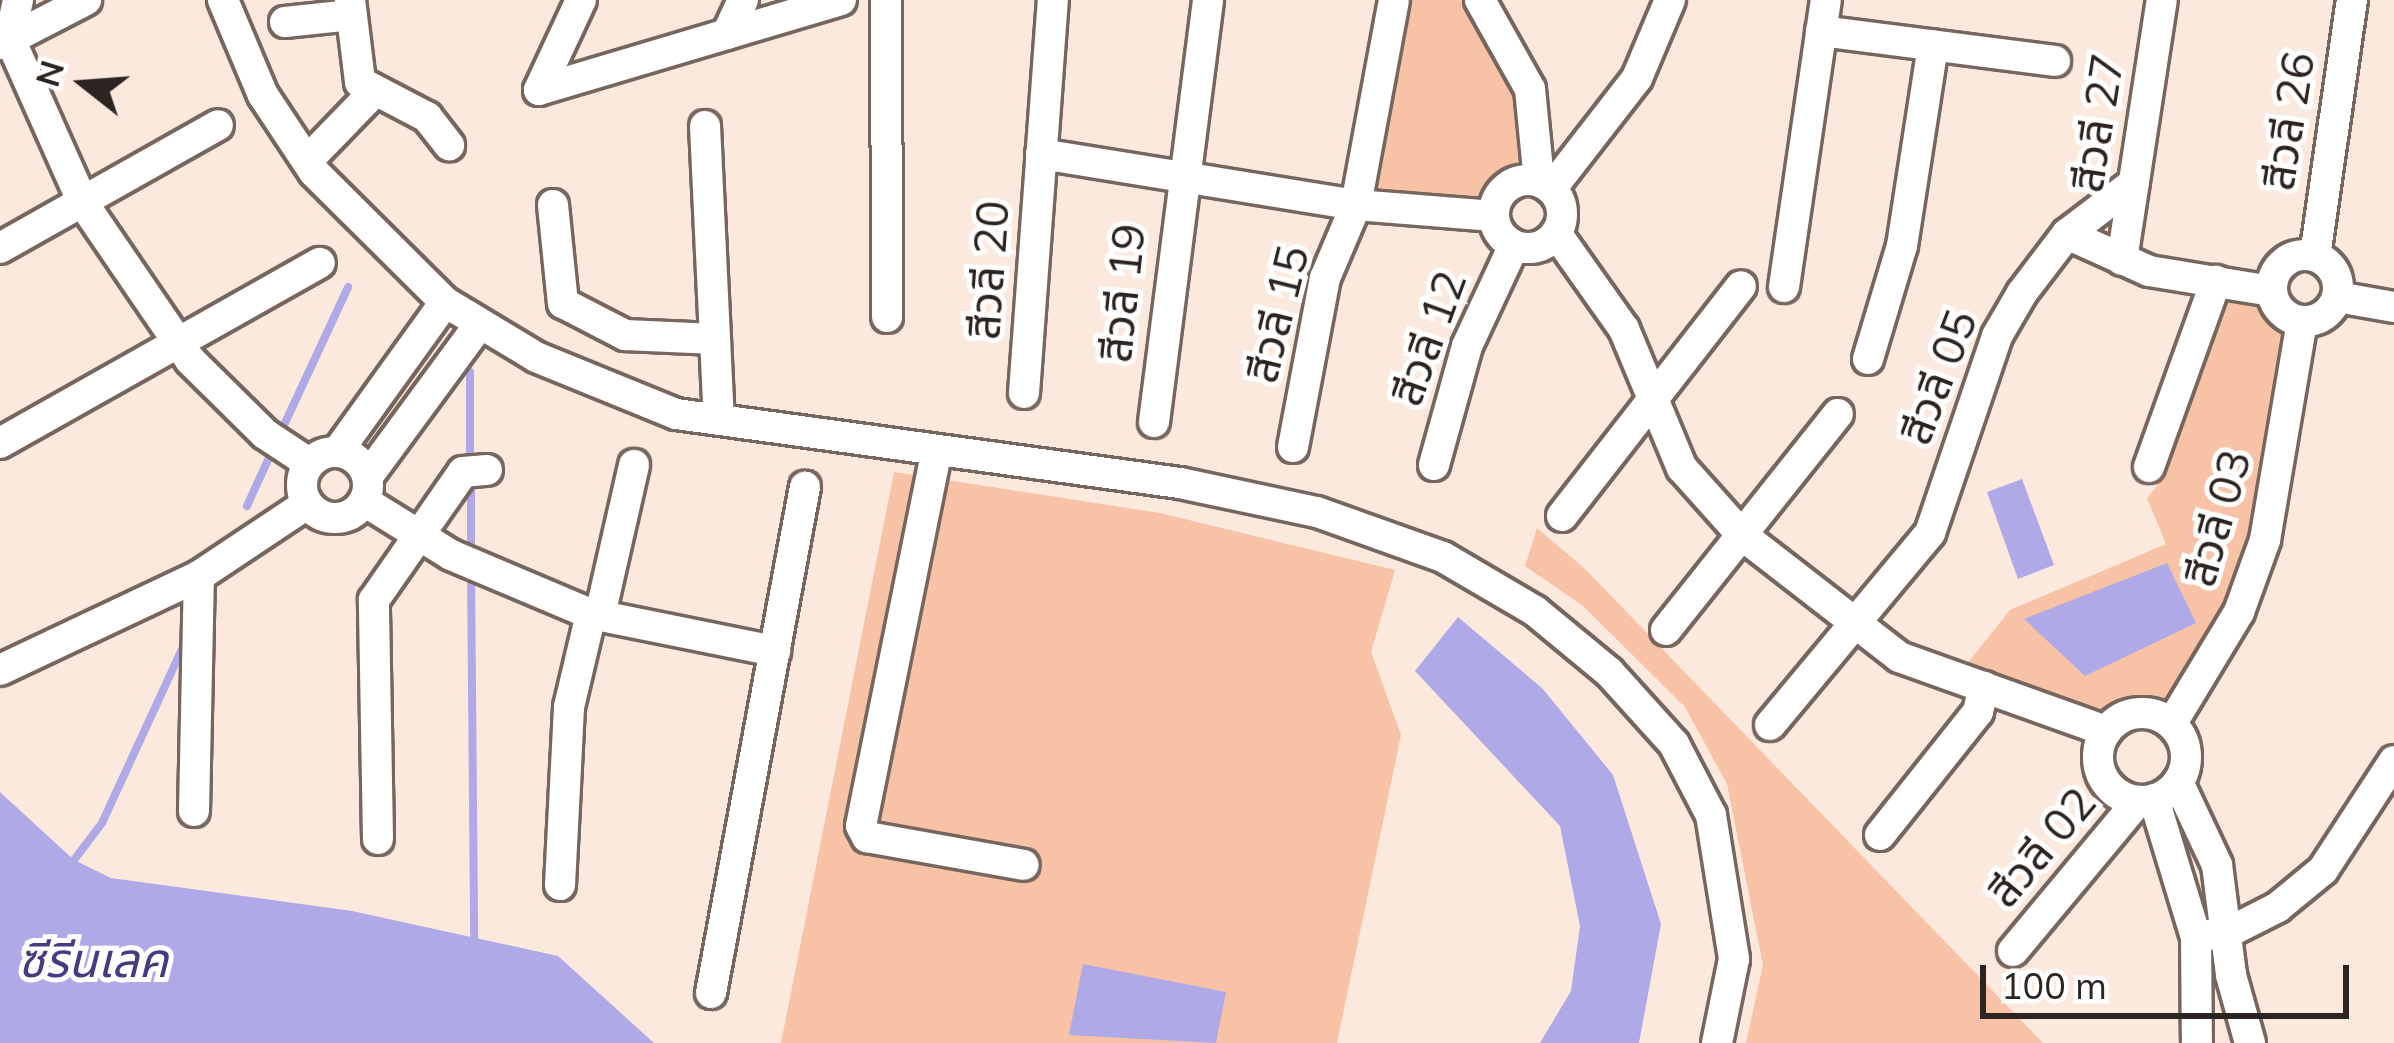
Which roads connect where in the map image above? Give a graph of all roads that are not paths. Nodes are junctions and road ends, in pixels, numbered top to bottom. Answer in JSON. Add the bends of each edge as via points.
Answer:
{"nodes":[{"id":1,"x":18,"y":0,"type":"edge"},
{"id":2,"x":86,"y":0,"type":"edge"},
{"id":3,"x":224,"y":0,"type":"edge"},
{"id":4,"x":581,"y":0,"type":"edge"},
{"id":5,"x":742,"y":0,"type":"edge"},
{"id":6,"x":841,"y":0,"type":"edge"},
{"id":7,"x":886,"y":0,"type":"edge"},
{"id":8,"x":1054,"y":0,"type":"edge"},
{"id":9,"x":1208,"y":0,"type":"edge"},
{"id":10,"x":1394,"y":0,"type":"edge"},
{"id":11,"x":1480,"y":0,"type":"edge"},
{"id":12,"x":1670,"y":0,"type":"edge"},
{"id":13,"x":2162,"y":0,"type":"edge"},
{"id":14,"x":2352,"y":0,"type":"edge"},
{"id":15,"x":351,"y":7,"type":"edge"},
{"id":16,"x":1824,"y":15,"type":"edge"},
{"id":17,"x":285,"y":22,"type":"dead end"},
{"id":18,"x":727,"y":34,"type":"junction"},
{"id":19,"x":5,"y":42,"type":"edge"},
{"id":20,"x":1933,"y":45,"type":"junction"},
{"id":21,"x":2054,"y":61,"type":"dead end"},
{"id":22,"x":373,"y":93,"type":"junction"},
{"id":23,"x":218,"y":125,"type":"dead end"},
{"id":24,"x":705,"y":126,"type":"dead end"},
{"id":25,"x":449,"y":145,"type":"dead end"},
{"id":26,"x":1041,"y":154,"type":"junction"},
{"id":27,"x":307,"y":161,"type":"junction"},
{"id":28,"x":1180,"y":172,"type":"junction"},
{"id":29,"x":2134,"y":183,"type":"junction"},
{"id":30,"x":1545,"y":185,"type":"junction"},
{"id":31,"x":83,"y":202,"type":"junction"},
{"id":32,"x":1356,"y":205,"type":"junction"},
{"id":33,"x":553,"y":206,"type":"dead end"},
{"id":34,"x":1494,"y":216,"type":"junction"},
{"id":35,"x":1556,"y":233,"type":"junction"},
{"id":36,"x":2067,"y":235,"type":"junction"},
{"id":37,"x":1514,"y":245,"type":"junction"},
{"id":38,"x":0,"y":248,"type":"edge"},
{"id":39,"x":2315,"y":256,"type":"junction"},
{"id":40,"x":2122,"y":260,"type":"junction"},
{"id":41,"x":320,"y":263,"type":"dead end"},
{"id":42,"x":2216,"y":281,"type":"junction"},
{"id":43,"x":1741,"y":286,"type":"dead end"},
{"id":44,"x":1784,"y":287,"type":"dead end"},
{"id":45,"x":2272,"y":291,"type":"junction"},
{"id":46,"x":2337,"y":297,"type":"junction"},
{"id":47,"x":445,"y":302,"type":"junction"},
{"id":48,"x":2394,"y":307,"type":"edge"},
{"id":49,"x":887,"y":316,"type":"dead end"},
{"id":50,"x":2302,"y":321,"type":"junction"},
{"id":51,"x":479,"y":325,"type":"junction"},
{"id":52,"x":715,"y":338,"type":"junction"},
{"id":53,"x":180,"y":343,"type":"junction"},
{"id":54,"x":1868,"y":359,"type":"dead end"},
{"id":55,"x":1024,"y":393,"type":"dead end"},
{"id":56,"x":1650,"y":396,"type":"junction"},
{"id":57,"x":1838,"y":414,"type":"dead end"},
{"id":58,"x":719,"y":420,"type":"junction"},
{"id":59,"x":1154,"y":422,"type":"dead end"},
{"id":60,"x":0,"y":443,"type":"edge"},
{"id":61,"x":1293,"y":447,"type":"dead end"},
{"id":62,"x":936,"y":454,"type":"junction"},
{"id":63,"x":323,"y":457,"type":"junction"},
{"id":64,"x":634,"y":465,"type":"dead end"},
{"id":65,"x":1434,"y":465,"type":"dead end"},
{"id":66,"x":2150,"y":467,"type":"dead end"},
{"id":67,"x":476,"y":471,"type":"dead end"},
{"id":68,"x":805,"y":488,"type":"dead end"},
{"id":69,"x":366,"y":489,"type":"junction"},
{"id":70,"x":307,"y":504,"type":"junction"},
{"id":71,"x":1562,"y":516,"type":"dead end"},
{"id":72,"x":413,"y":534,"type":"junction"},
{"id":73,"x":1742,"y":535,"type":"junction"},
{"id":74,"x":214,"y":566,"type":"junction"},
{"id":75,"x":595,"y":614,"type":"junction"},
{"id":76,"x":1854,"y":622,"type":"junction"},
{"id":77,"x":1666,"y":630,"type":"dead end"},
{"id":78,"x":775,"y":651,"type":"junction"},
{"id":79,"x":0,"y":670,"type":"edge"},
{"id":80,"x":1984,"y":687,"type":"junction"},
{"id":81,"x":2172,"y":724,"type":"junction"},
{"id":82,"x":1770,"y":725,"type":"dead end"},
{"id":83,"x":2106,"y":731,"type":"junction"},
{"id":84,"x":2394,"y":761,"type":"edge"},
{"id":85,"x":2156,"y":794,"type":"junction"},
{"id":86,"x":194,"y":812,"type":"dead end"},
{"id":87,"x":1880,"y":835,"type":"dead end"},
{"id":88,"x":379,"y":839,"type":"dead end"},
{"id":89,"x":1024,"y":865,"type":"dead end"},
{"id":90,"x":560,"y":885,"type":"dead end"},
{"id":91,"x":2229,"y":932,"type":"junction"},
{"id":92,"x":2196,"y":937,"type":"junction"},
{"id":93,"x":2014,"y":951,"type":"dead end"},
{"id":94,"x":711,"y":992,"type":"dead end"},
{"id":95,"x":1717,"y":1043,"type":"edge"},
{"id":96,"x":2197,"y":1043,"type":"edge"},
{"id":97,"x":2250,"y":1043,"type":"edge"}],
"edges":[{"from":1,"to":19,"type":"street"},
{"from":2,"to":19,"type":"street"},
{"from":3,"to":27,"type":"street","via":[[262,95]]},
{"from":4,"to":18,"type":"street","via":[[538,90]]},
{"from":5,"to":18,"type":"street"},
{"from":6,"to":18,"type":"street"},
{"from":7,"to":49,"type":"street"},
{"from":8,"to":26,"type":"street","name":"สีวลี 20"},
{"from":9,"to":28,"type":"street","name":"สีวลี 19"},
{"from":10,"to":32,"type":"street","name":"สีวลี 15"},
{"from":11,"to":30,"type":"street","via":[[1530,89]]},
{"from":12,"to":30,"type":"street","via":[[1636,78]]},
{"from":13,"to":29,"type":"street","name":"สีวลี 27"},
{"from":14,"to":39,"type":"street","name":"สีวลี 26"},
{"from":15,"to":17,"type":"street"},
{"from":15,"to":22,"type":"street","via":[[360,82]]},
{"from":16,"to":20,"type":"street"},
{"from":16,"to":44,"type":"street"},
{"from":19,"to":31,"type":"street"},
{"from":20,"to":21,"type":"street"},
{"from":20,"to":54,"type":"street","via":[[1902,246]]},
{"from":22,"to":25,"type":"street","via":[[427,117]]},
{"from":22,"to":27,"type":"street"},
{"from":23,"to":31,"type":"street"},
{"from":24,"to":52,"type":"street"},
{"from":26,"to":28,"type":"street"},
{"from":26,"to":55,"type":"street","name":"สีวลี 20"},
{"from":27,"to":47,"type":"street"},
{"from":28,"to":32,"type":"street"},
{"from":28,"to":59,"type":"street","name":"สีวลี 19"},
{"from":29,"to":36,"type":"street","name":"สีวลี 05"},
{"from":29,"to":40,"type":"street","name":"สีวลี 27"},
{"from":30,"to":34,"type":"street","via":[[1506,188]]},
{"from":30,"to":35,"type":"street","via":[[1562,209]]},
{"from":31,"to":38,"type":"street"},
{"from":31,"to":53,"type":"street"},
{"from":32,"to":34,"type":"street"},
{"from":32,"to":61,"type":"street","name":"สีวลี 15","via":[[1325,278]]},
{"from":33,"to":52,"type":"street","via":[[563,303],[625,335]]},
{"from":34,"to":37,"type":"street"},
{"from":35,"to":37,"type":"street","via":[[1537,246]]},
{"from":35,"to":56,"type":"street","via":[[1624,329]]},
{"from":36,"to":40,"type":"street"},
{"from":36,"to":76,"type":"street","name":"สีวลี 05","via":[[1996,336],[1930,533]]},
{"from":37,"to":65,"type":"street","name":"สีวลี 12","via":[[1467,346]]},
{"from":39,"to":45,"type":"street","via":[[2283,263]]},
{"from":39,"to":46,"type":"street","via":[[2334,273]]},
{"from":40,"to":42,"type":"street"},
{"from":41,"to":53,"type":"street"},
{"from":42,"to":45,"type":"street"},
{"from":42,"to":66,"type":"street"},
{"from":43,"to":56,"type":"street"},
{"from":45,"to":50,"type":"street","via":[[2281,311]]},
{"from":46,"to":48,"type":"street"},
{"from":46,"to":50,"type":"street","via":[[2324,315]]},
{"from":47,"to":51,"type":"street"},
{"from":47,"to":63,"type":"street"},
{"from":50,"to":81,"type":"street","name":"สีวลี 03","via":[[2265,540],[2239,612]]},
{"from":51,"to":58,"type":"street","via":[[600,387]]},
{"from":51,"to":69,"type":"street"},
{"from":52,"to":58,"type":"street"},
{"from":53,"to":60,"type":"street"},
{"from":53,"to":63,"type":"street","via":[[225,398]]},
{"from":56,"to":71,"type":"street"},
{"from":56,"to":73,"type":"street","via":[[1682,468]]},
{"from":57,"to":73,"type":"street"},
{"from":58,"to":62,"type":"street"},
{"from":62,"to":89,"type":"street","via":[[861,826],[867,837]]},
{"from":62,"to":95,"type":"street","via":[[1180,483],[1317,512],[1443,557],[1535,611],[1609,672],[1674,744],[1711,815],[1734,959]]},
{"from":63,"to":69,"type":"street"},
{"from":63,"to":70,"type":"street","via":[[301,483]]},
{"from":64,"to":75,"type":"street"},
{"from":67,"to":72,"type":"street"},
{"from":68,"to":78,"type":"street"},
{"from":69,"to":70,"type":"street","via":[[336,518]]},
{"from":69,"to":72,"type":"street"},
{"from":70,"to":74,"type":"street"},
{"from":72,"to":75,"type":"street"},
{"from":72,"to":88,"type":"street","via":[[374,600]]},
{"from":73,"to":76,"type":"street"},
{"from":73,"to":77,"type":"street"},
{"from":74,"to":79,"type":"street"},
{"from":74,"to":86,"type":"street"},
{"from":75,"to":78,"type":"street"},
{"from":75,"to":90,"type":"street","via":[[569,707]]},
{"from":76,"to":80,"type":"street","via":[[1899,657]]},
{"from":76,"to":82,"type":"street","name":"สีวลี 05"},
{"from":78,"to":94,"type":"street"},
{"from":80,"to":83,"type":"street"},
{"from":80,"to":87,"type":"street","via":[[1978,712]]},
{"from":81,"to":83,"type":"street","via":[[2141,712]]},
{"from":81,"to":85,"type":"street","via":[[2186,751]]},
{"from":83,"to":85,"type":"street","via":[[2102,775]]},
{"from":84,"to":91,"type":"street","via":[[2323,870]]},
{"from":85,"to":91,"type":"street","via":[[2217,865]]},
{"from":85,"to":92,"type":"street"},
{"from":85,"to":93,"type":"street","name":"สีวลี 02"},
{"from":91,"to":92,"type":"street"},
{"from":91,"to":97,"type":"street"},
{"from":92,"to":96,"type":"street"}]}
